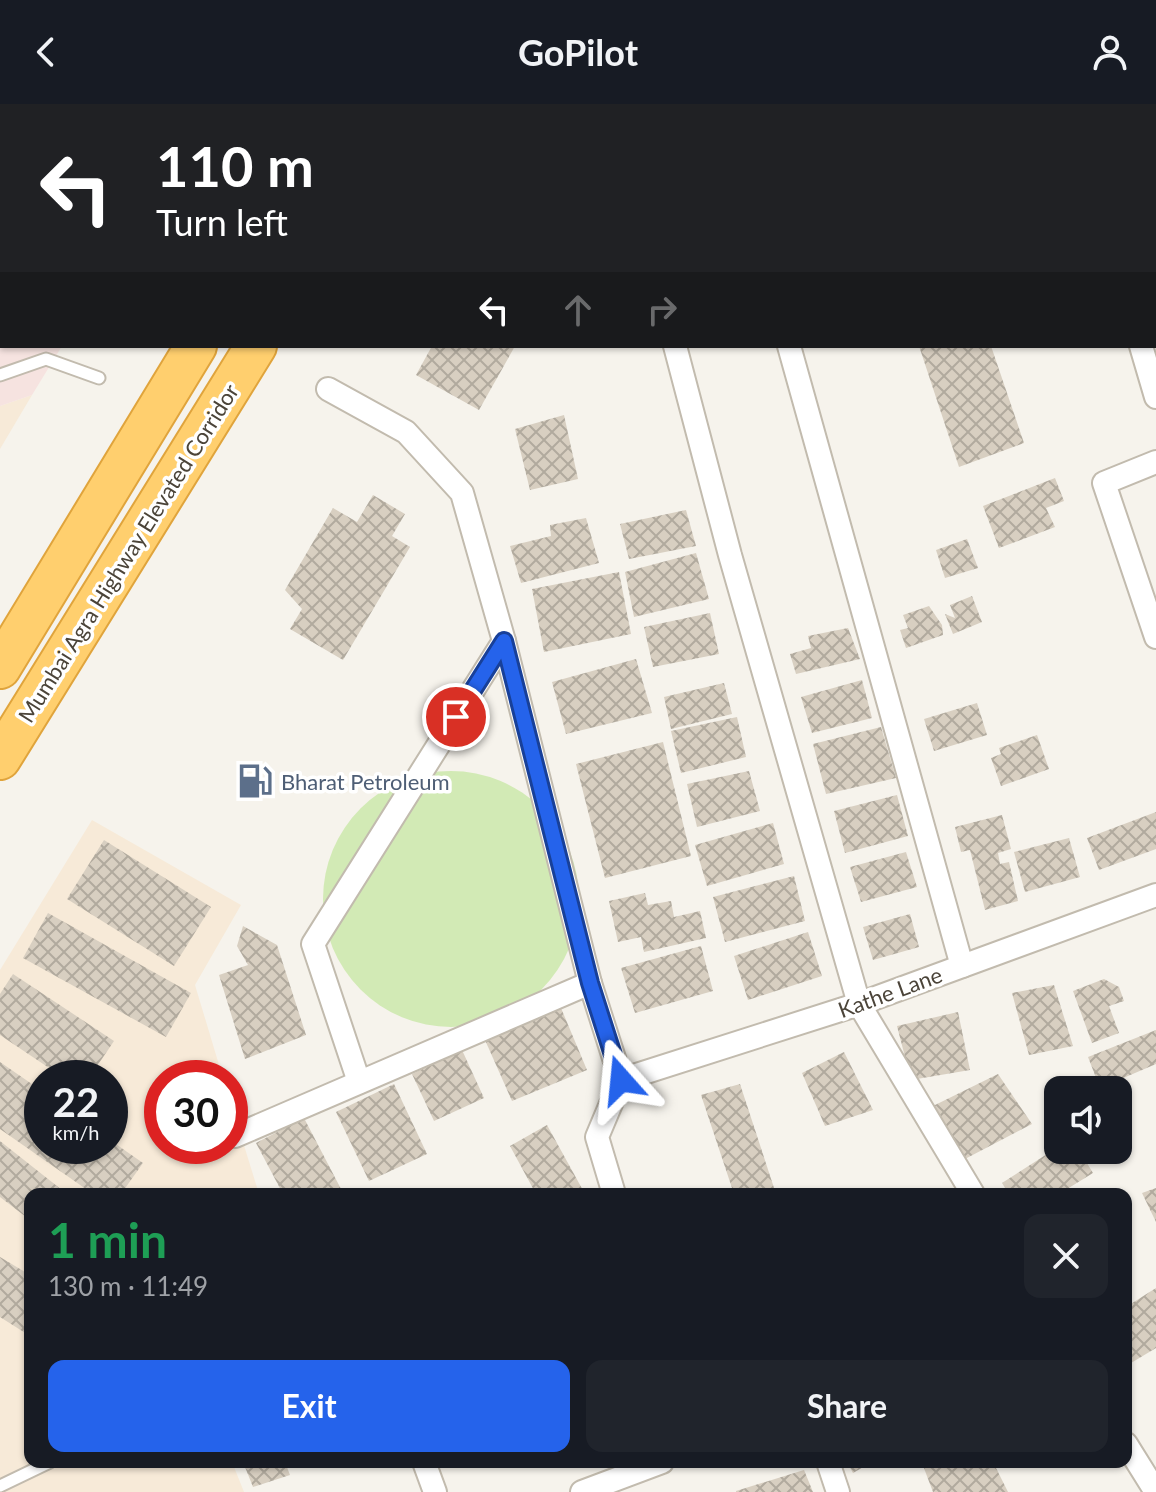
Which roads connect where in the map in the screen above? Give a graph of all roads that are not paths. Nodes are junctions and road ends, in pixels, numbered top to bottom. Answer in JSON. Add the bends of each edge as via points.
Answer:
{"nodes":[{"id":1,"x":195,"y":348,"type":"edge"},
{"id":2,"x":255,"y":348,"type":"edge"},
{"id":3,"x":676,"y":348,"type":"edge"},
{"id":4,"x":790,"y":348,"type":"edge"},
{"id":5,"x":1142,"y":348,"type":"edge"},
{"id":6,"x":0,"y":375,"type":"edge"},
{"id":7,"x":99,"y":378,"type":"dead end"},
{"id":8,"x":328,"y":389,"type":"dead end"},
{"id":9,"x":1156,"y":397,"type":"edge"},
{"id":10,"x":1156,"y":462,"type":"edge"},
{"id":11,"x":1156,"y":637,"type":"edge"},
{"id":12,"x":504,"y":641,"type":"junction"},
{"id":13,"x":0,"y":668,"type":"edge"},
{"id":14,"x":0,"y":759,"type":"edge"},
{"id":15,"x":1156,"y":895,"type":"edge"},
{"id":16,"x":962,"y":966,"type":"junction"},
{"id":17,"x":590,"y":983,"type":"junction"},
{"id":18,"x":859,"y":1004,"type":"junction"},
{"id":19,"x":621,"y":1080,"type":"junction"},
{"id":20,"x":359,"y":1082,"type":"junction"},
{"id":21,"x":248,"y":1130,"type":"edge"},
{"id":22,"x":612,"y":1188,"type":"edge"},
{"id":23,"x":969,"y":1188,"type":"edge"},
{"id":24,"x":1132,"y":1454,"type":"edge"},
{"id":25,"x":38,"y":1468,"type":"edge"},
{"id":26,"x":426,"y":1468,"type":"edge"},
{"id":27,"x":646,"y":1468,"type":"edge"},
{"id":28,"x":830,"y":1468,"type":"edge"},
{"id":29,"x":0,"y":1486,"type":"edge"},
{"id":30,"x":435,"y":1492,"type":"edge"},
{"id":31,"x":582,"y":1492,"type":"edge"},
{"id":32,"x":838,"y":1492,"type":"edge"},
{"id":33,"x":1156,"y":1492,"type":"edge"}],
"edges":[{"from":1,"to":13,"type":"highway"},
{"from":2,"to":14,"type":"highway","name":"Mumbai Agra Highway Elevated Corridor"},
{"from":3,"to":18,"type":"street"},
{"from":4,"to":16,"type":"street"},
{"from":5,"to":9,"type":"street"},
{"from":6,"to":7,"type":"lane","via":[[46,359]]},
{"from":8,"to":12,"type":"street","via":[[406,432],[462,493]]},
{"from":10,"to":11,"type":"street","via":[[1104,483]]},
{"from":12,"to":17,"type":"street"},
{"from":12,"to":20,"type":"street","via":[[313,944]]},
{"from":15,"to":16,"type":"street","name":"Kathe Lane"},
{"from":16,"to":18,"type":"street","name":"Kathe Lane"},
{"from":17,"to":19,"type":"street"},
{"from":17,"to":20,"type":"street"},
{"from":18,"to":19,"type":"street","name":"Kathe Lane"},
{"from":18,"to":23,"type":"street"},
{"from":19,"to":22,"type":"street","via":[[597,1137]]},
{"from":20,"to":21,"type":"street"},
{"from":24,"to":33,"type":"street"},
{"from":25,"to":29,"type":"lane"},
{"from":26,"to":30,"type":"street"},
{"from":27,"to":31,"type":"street"},
{"from":28,"to":32,"type":"street"}]}
